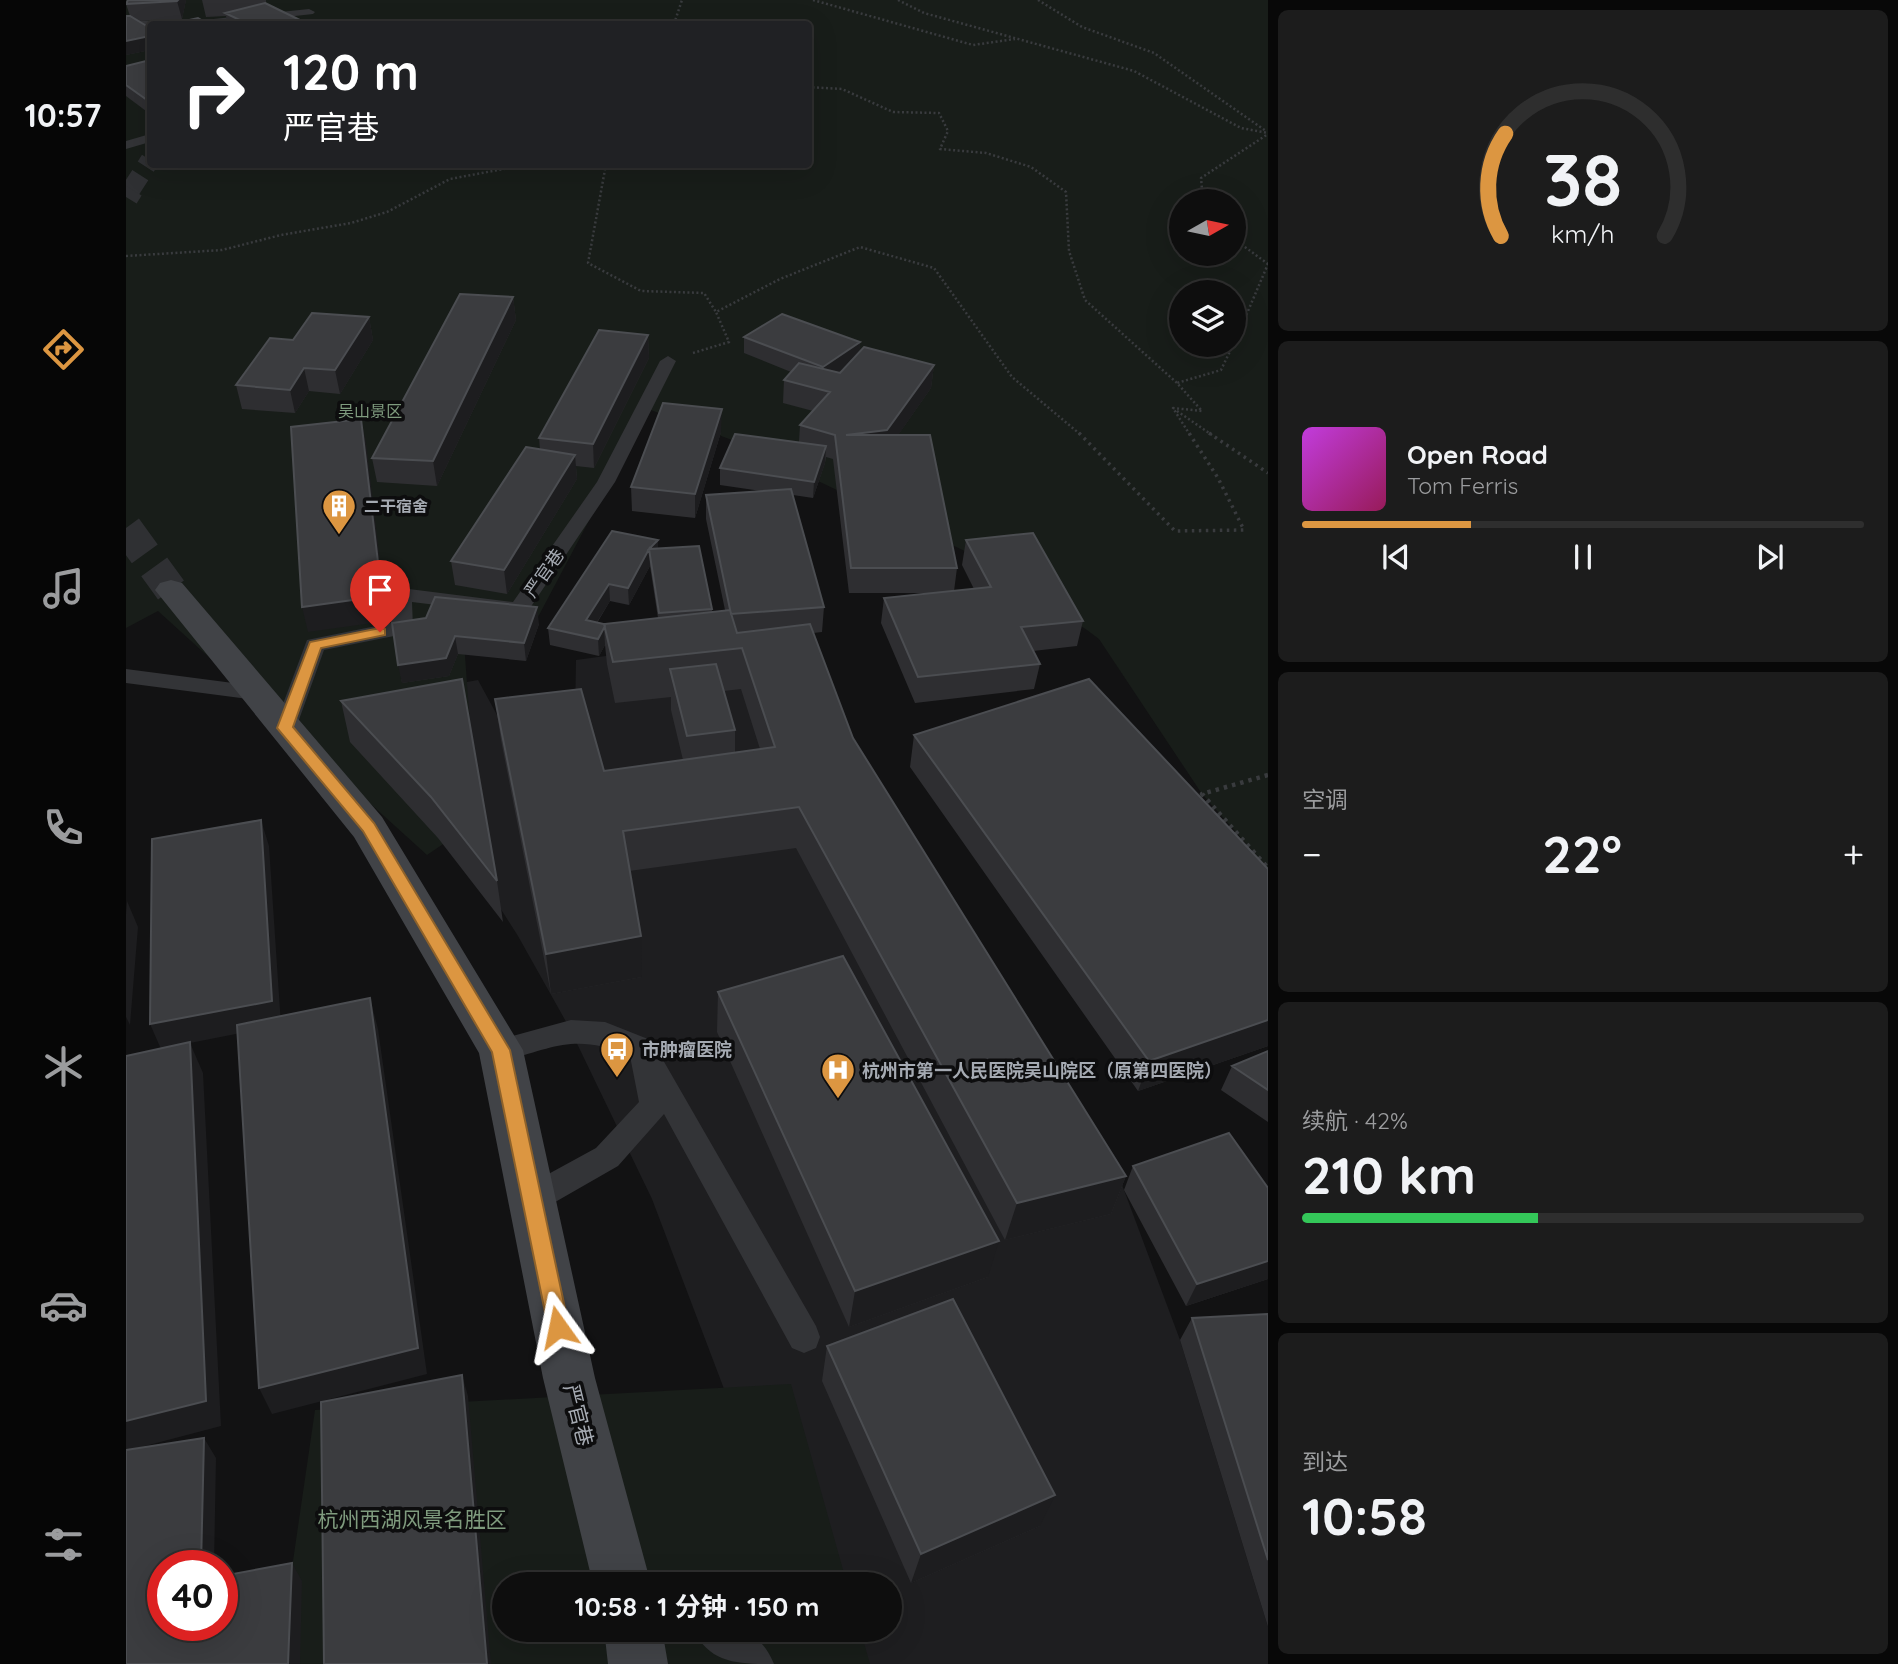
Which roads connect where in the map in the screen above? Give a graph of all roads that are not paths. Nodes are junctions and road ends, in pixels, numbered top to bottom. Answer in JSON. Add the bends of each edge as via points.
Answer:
{"nodes":[{"id":1,"x":309,"y":12,"type":"dead end"},
{"id":2,"x":223,"y":21,"type":"edge"},
{"id":3,"x":126,"y":24,"type":"edge"},
{"id":4,"x":147,"y":24,"type":"edge"},
{"id":5,"x":147,"y":139,"type":"edge"},
{"id":6,"x":126,"y":145,"type":"edge"},
{"id":7,"x":668,"y":361,"type":"road end"},
{"id":8,"x":172,"y":590,"type":"tunnel mouth"},
{"id":9,"x":126,"y":676,"type":"edge"},
{"id":10,"x":256,"y":693,"type":"junction"},
{"id":11,"x":285,"y":728,"type":"junction"},
{"id":12,"x":643,"y":1049,"type":"junction"},
{"id":13,"x":501,"y":1050,"type":"junction"},
{"id":14,"x":532,"y":1199,"type":"junction"},
{"id":15,"x":804,"y":1337,"type":"dead end"},
{"id":16,"x":619,"y":1572,"type":"edge"},
{"id":17,"x":635,"y":1642,"type":"edge"},
{"id":18,"x":728,"y":1642,"type":"edge"},
{"id":19,"x":638,"y":1664,"type":"edge"},
{"id":20,"x":755,"y":1664,"type":"edge"}],
"edges":[{"from":1,"to":2,"type":"lane"},
{"from":3,"to":4,"type":"lane"},
{"from":5,"to":6,"type":"lane"},
{"from":7,"to":11,"type":"lane","name":"严官巷","via":[[606,482],[519,609],[401,594],[402,628],[315,645]]},
{"from":8,"to":10,"type":"street","name":"严官巷"},
{"from":9,"to":10,"type":"lane"},
{"from":10,"to":11,"type":"street","name":"严官巷"},
{"from":11,"to":13,"type":"street","name":"严官巷","via":[[368,827]]},
{"from":12,"to":13,"type":"lane","via":[[605,1034],[572,1031]]},
{"from":12,"to":14,"type":"lane","via":[[654,1105],[607,1157]]},
{"from":12,"to":15,"type":"lane"},
{"from":13,"to":14,"type":"street","name":"严官巷"},
{"from":14,"to":16,"type":"street","name":"严官巷","via":[[569,1378]]},
{"from":17,"to":19,"type":"street"},
{"from":18,"to":20,"type":"lane"}]}
